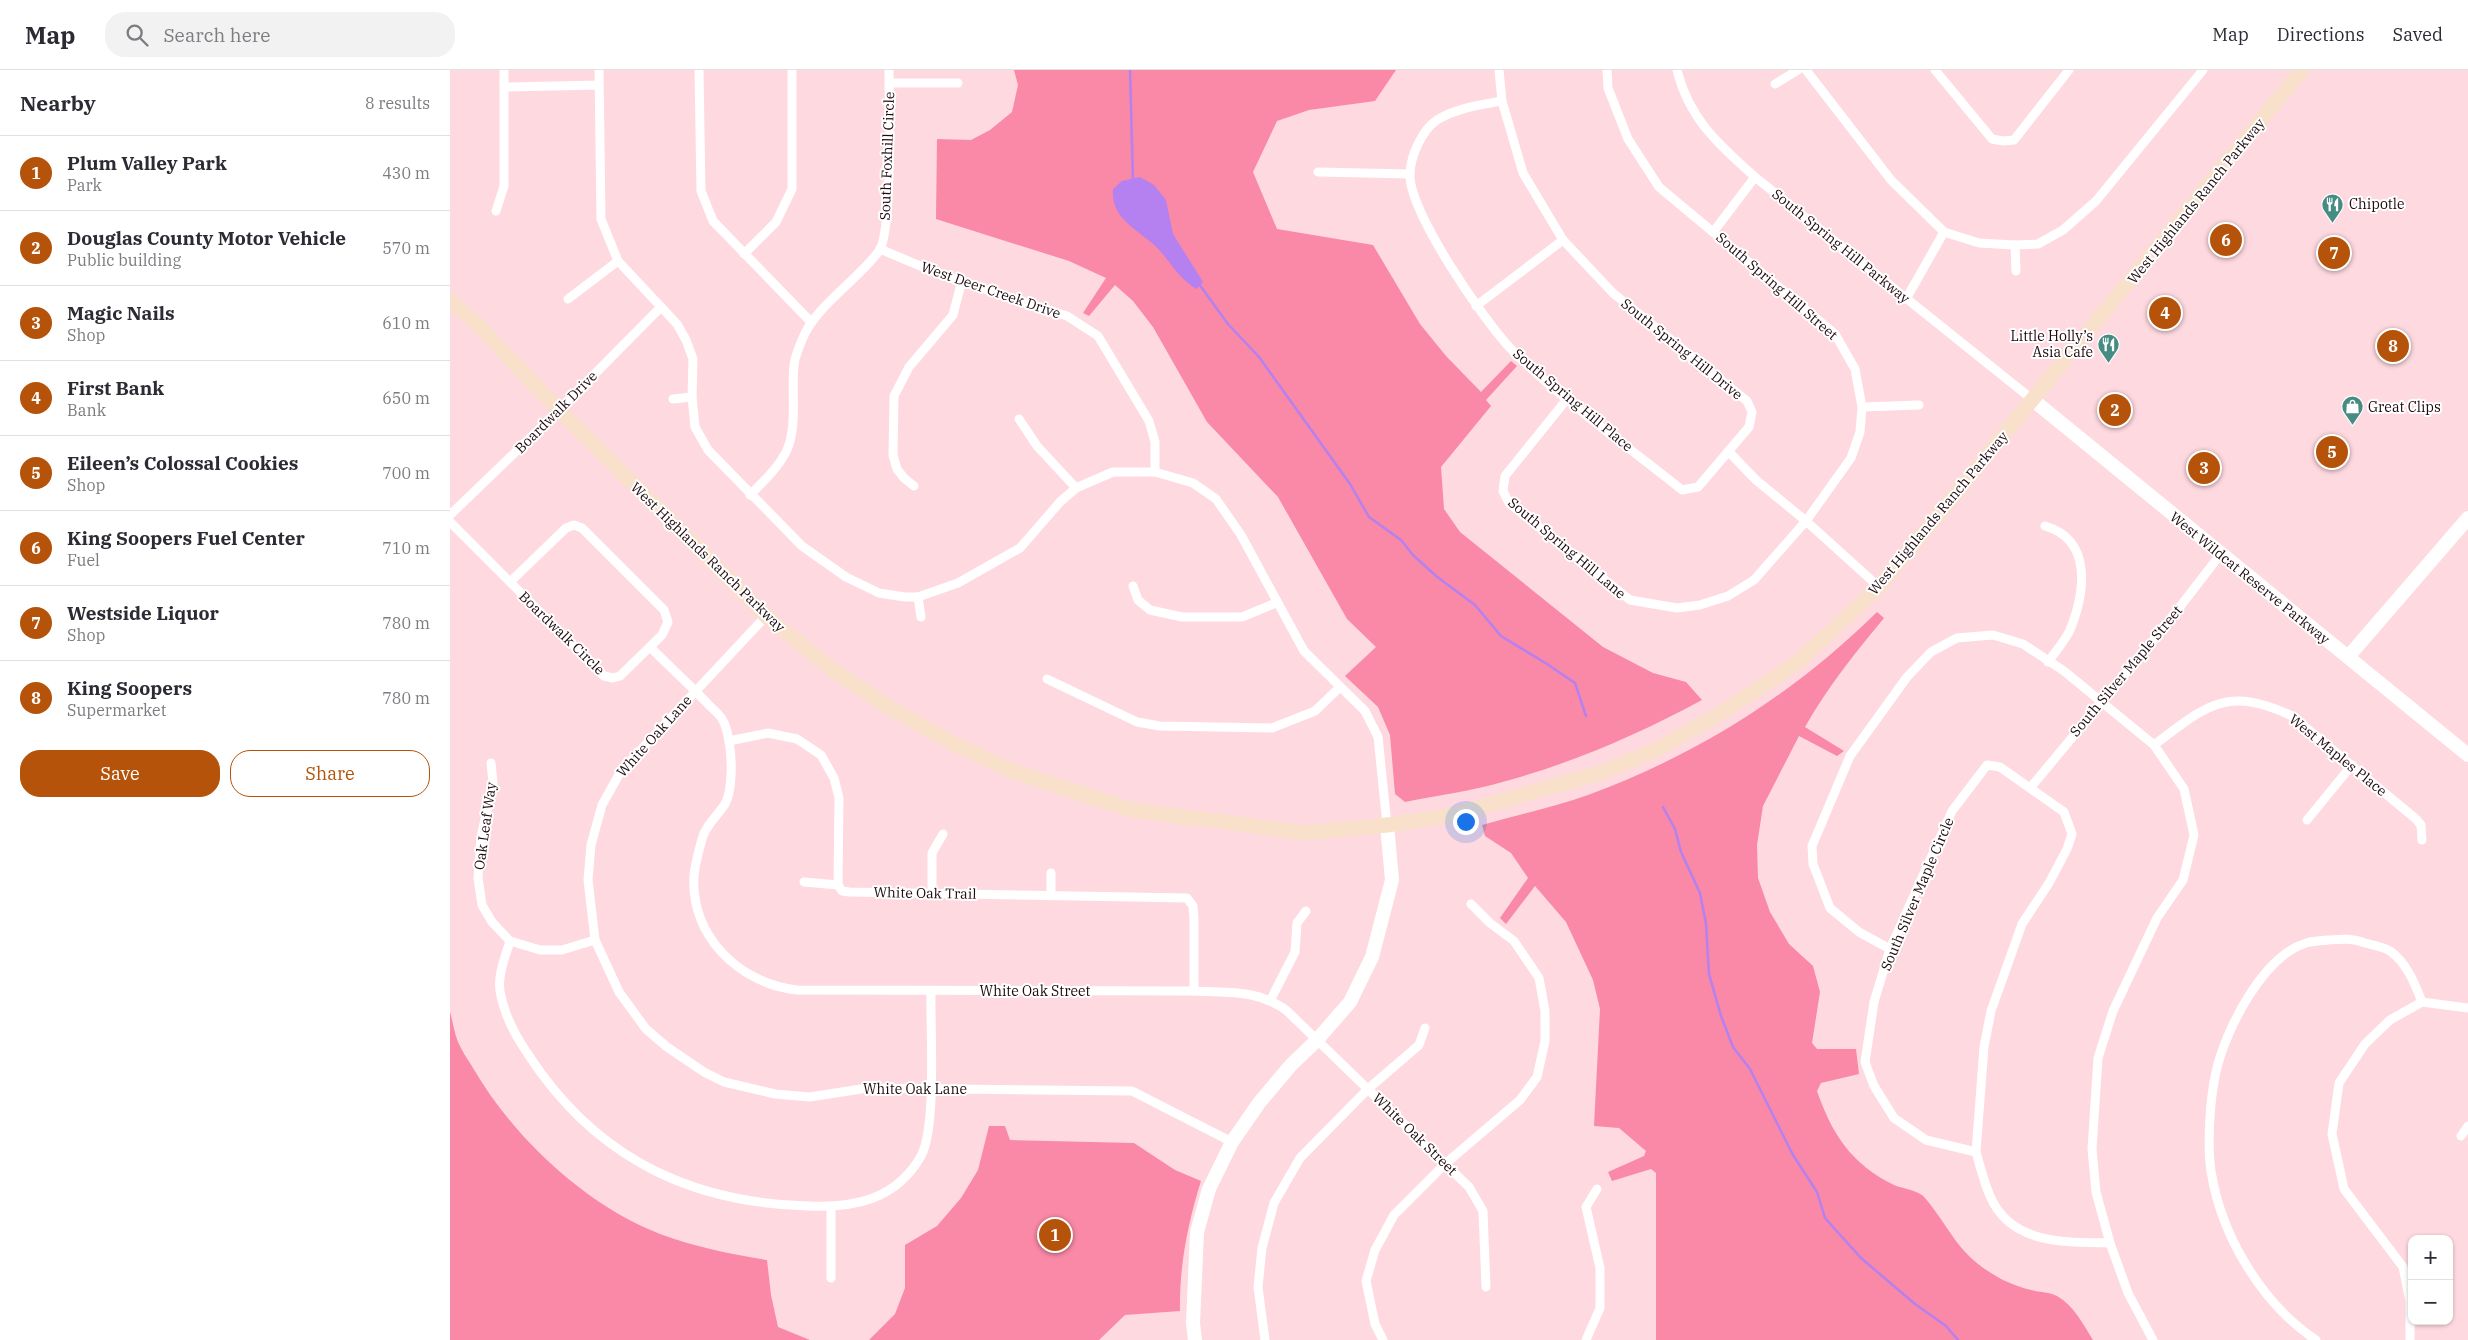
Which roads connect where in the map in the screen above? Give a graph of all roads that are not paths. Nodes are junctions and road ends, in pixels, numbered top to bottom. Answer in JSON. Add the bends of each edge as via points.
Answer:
{"nodes":[{"id":1,"x":504,"y":70,"type":"edge"},
{"id":2,"x":599,"y":70,"type":"edge"},
{"id":3,"x":698,"y":70,"type":"edge"},
{"id":4,"x":792,"y":70,"type":"edge"},
{"id":5,"x":889,"y":70,"type":"edge"},
{"id":6,"x":1499,"y":70,"type":"edge"},
{"id":7,"x":1606,"y":70,"type":"edge"},
{"id":8,"x":1677,"y":70,"type":"edge"},
{"id":9,"x":1798,"y":70,"type":"edge"},
{"id":10,"x":1806,"y":70,"type":"edge"},
{"id":11,"x":1935,"y":70,"type":"edge"},
{"id":12,"x":2069,"y":70,"type":"edge"},
{"id":13,"x":2203,"y":70,"type":"edge"},
{"id":14,"x":2302,"y":70,"type":"edge"},
{"id":15,"x":889,"y":83,"type":"junction"},
{"id":16,"x":958,"y":83,"type":"dead end"},
{"id":17,"x":1775,"y":84,"type":"dead end"},
{"id":18,"x":599,"y":85,"type":"junction"},
{"id":19,"x":504,"y":88,"type":"junction"},
{"id":20,"x":1502,"y":101,"type":"junction"},
{"id":21,"x":1318,"y":172,"type":"dead end"},
{"id":22,"x":1410,"y":174,"type":"junction"},
{"id":23,"x":1755,"y":177,"type":"junction"},
{"id":24,"x":496,"y":211,"type":"dead end"},
{"id":25,"x":1714,"y":231,"type":"junction"},
{"id":26,"x":1944,"y":232,"type":"junction"},
{"id":27,"x":1563,"y":240,"type":"junction"},
{"id":28,"x":2015,"y":245,"type":"junction"},
{"id":29,"x":880,"y":249,"type":"junction"},
{"id":30,"x":744,"y":254,"type":"junction"},
{"id":31,"x":618,"y":262,"type":"junction"},
{"id":32,"x":2016,"y":271,"type":"dead end"},
{"id":33,"x":962,"y":280,"type":"junction"},
{"id":34,"x":568,"y":299,"type":"dead end"},
{"id":35,"x":1906,"y":299,"type":"junction"},
{"id":36,"x":450,"y":301,"type":"edge"},
{"id":37,"x":1476,"y":306,"type":"junction"},
{"id":38,"x":661,"y":307,"type":"junction"},
{"id":39,"x":811,"y":322,"type":"junction"},
{"id":40,"x":692,"y":397,"type":"junction"},
{"id":41,"x":1567,"y":398,"type":"junction"},
{"id":42,"x":673,"y":400,"type":"dead end"},
{"id":43,"x":2033,"y":400,"type":"junction"},
{"id":44,"x":1919,"y":405,"type":"dead end"},
{"id":45,"x":1862,"y":408,"type":"junction"},
{"id":46,"x":559,"y":410,"type":"junction"},
{"id":47,"x":1019,"y":419,"type":"dead end"},
{"id":48,"x":1728,"y":451,"type":"junction"},
{"id":49,"x":1155,"y":472,"type":"junction"},
{"id":50,"x":914,"y":486,"type":"dead end"},
{"id":51,"x":1076,"y":488,"type":"junction"},
{"id":52,"x":750,"y":495,"type":"junction"},
{"id":53,"x":450,"y":515,"type":"edge"},
{"id":54,"x":2468,"y":518,"type":"edge"},
{"id":55,"x":1806,"y":521,"type":"junction"},
{"id":56,"x":450,"y":522,"type":"edge"},
{"id":57,"x":2045,"y":526,"type":"dead end"},
{"id":58,"x":2220,"y":555,"type":"junction"},
{"id":59,"x":510,"y":582,"type":"junction"},
{"id":60,"x":1133,"y":586,"type":"dead end"},
{"id":61,"x":1879,"y":587,"type":"junction"},
{"id":62,"x":918,"y":597,"type":"junction"},
{"id":63,"x":1276,"y":603,"type":"junction"},
{"id":64,"x":766,"y":616,"type":"junction"},
{"id":65,"x":921,"y":617,"type":"dead end"},
{"id":66,"x":650,"y":647,"type":"junction"},
{"id":67,"x":2348,"y":657,"type":"junction"},
{"id":68,"x":2048,"y":662,"type":"junction"},
{"id":69,"x":1047,"y":679,"type":"dead end"},
{"id":70,"x":1340,"y":687,"type":"junction"},
{"id":71,"x":695,"y":690,"type":"junction"},
{"id":72,"x":2100,"y":702,"type":"junction"},
{"id":73,"x":729,"y":741,"type":"junction"},
{"id":74,"x":2154,"y":745,"type":"junction"},
{"id":75,"x":2468,"y":755,"type":"edge"},
{"id":76,"x":491,"y":763,"type":"dead end"},
{"id":77,"x":2352,"y":765,"type":"junction"},
{"id":78,"x":2031,"y":787,"type":"junction"},
{"id":79,"x":2308,"y":820,"type":"dead end"},
{"id":80,"x":1387,"y":825,"type":"junction"},
{"id":81,"x":943,"y":834,"type":"dead end"},
{"id":82,"x":2422,"y":840,"type":"dead end"},
{"id":83,"x":1051,"y":873,"type":"dead end"},
{"id":84,"x":804,"y":882,"type":"dead end"},
{"id":85,"x":838,"y":885,"type":"junction"},
{"id":86,"x":932,"y":894,"type":"junction"},
{"id":87,"x":1050,"y":895,"type":"junction"},
{"id":88,"x":1471,"y":904,"type":"dead end"},
{"id":89,"x":1306,"y":911,"type":"dead end"},
{"id":90,"x":595,"y":940,"type":"junction"},
{"id":91,"x":510,"y":941,"type":"junction"},
{"id":92,"x":1890,"y":949,"type":"junction"},
{"id":93,"x":931,"y":991,"type":"junction"},
{"id":94,"x":1194,"y":991,"type":"junction"},
{"id":95,"x":1271,"y":999,"type":"junction"},
{"id":96,"x":2422,"y":1002,"type":"junction"},
{"id":97,"x":2468,"y":1008,"type":"edge"},
{"id":98,"x":1424,"y":1028,"type":"dead end"},
{"id":99,"x":1318,"y":1040,"type":"junction"},
{"id":100,"x":930,"y":1089,"type":"junction"},
{"id":101,"x":1368,"y":1089,"type":"junction"},
{"id":102,"x":2468,"y":1126,"type":"edge"},
{"id":103,"x":2461,"y":1136,"type":"dead end"},
{"id":104,"x":1232,"y":1142,"type":"junction"},
{"id":105,"x":1976,"y":1152,"type":"junction"},
{"id":106,"x":1445,"y":1164,"type":"junction"},
{"id":107,"x":1597,"y":1189,"type":"dead end"},
{"id":108,"x":831,"y":1207,"type":"junction"},
{"id":109,"x":2110,"y":1243,"type":"junction"},
{"id":110,"x":831,"y":1278,"type":"dead end"},
{"id":111,"x":1486,"y":1287,"type":"dead end"},
{"id":112,"x":1195,"y":1340,"type":"edge"},
{"id":113,"x":1265,"y":1340,"type":"edge"},
{"id":114,"x":1383,"y":1340,"type":"edge"},
{"id":115,"x":1586,"y":1340,"type":"edge"},
{"id":116,"x":2153,"y":1340,"type":"edge"},
{"id":117,"x":2316,"y":1340,"type":"edge"},
{"id":118,"x":2410,"y":1340,"type":"edge"}],
"edges":[{"from":1,"to":19,"type":"street"},
{"from":2,"to":18,"type":"street"},
{"from":3,"to":30,"type":"street","via":[[701,191],[713,220]]},
{"from":4,"to":30,"type":"street","via":[[792,189],[776,222]]},
{"from":5,"to":15,"type":"street","name":"South Foxhill Circle"},
{"from":6,"to":20,"type":"street","name":"South Spring Hill Drive"},
{"from":7,"to":25,"type":"street","name":"South Spring Hill Street","via":[[1608,88],[1628,139],[1659,187]]},
{"from":8,"to":23,"type":"street","name":"South Spring Hill Parkway","via":[[1694,113],[1718,144]]},
{"from":9,"to":17,"type":"street"},
{"from":10,"to":26,"type":"street","via":[[1891,180]]},
{"from":11,"to":12,"type":"street","via":[[1992,139],[2003,142],[2014,140]]},
{"from":13,"to":28,"type":"street","via":[[2096,201],[2063,230],[2038,244]]},
{"from":14,"to":43,"type":"main road","name":"West Highlands Ranch Parkway"},
{"from":15,"to":16,"type":"street"},
{"from":15,"to":29,"type":"street","name":"South Foxhill Circle","via":[[888,214]]},
{"from":18,"to":19,"type":"street"},
{"from":18,"to":31,"type":"street","via":[[601,219]]},
{"from":19,"to":24,"type":"street","via":[[504,186]]},
{"from":20,"to":22,"type":"street","name":"South Spring Hill Place","via":[[1461,109],[1436,121],[1417,145]]},
{"from":20,"to":27,"type":"street","name":"South Spring Hill Drive","via":[[1523,173]]},
{"from":21,"to":22,"type":"street"},
{"from":22,"to":37,"type":"street","name":"South Spring Hill Place","via":[[1414,193],[1444,258]]},
{"from":23,"to":25,"type":"street"},
{"from":23,"to":35,"type":"street","name":"South Spring Hill Parkway"},
{"from":25,"to":45,"type":"street","name":"South Spring Hill Street","via":[[1835,334],[1855,369]]},
{"from":26,"to":28,"type":"street","via":[[1979,243]]},
{"from":26,"to":35,"type":"street"},
{"from":27,"to":37,"type":"street"},
{"from":27,"to":48,"type":"street","name":"South Spring Hill Drive","via":[[1614,293],[1747,401],[1752,412],[1749,427]]},
{"from":28,"to":32,"type":"street"},
{"from":29,"to":33,"type":"street","name":"West Deer Creek Drive","via":[[944,276]]},
{"from":29,"to":39,"type":"street","name":"South Foxhill Circle","via":[[864,270]]},
{"from":30,"to":39,"type":"street"},
{"from":31,"to":34,"type":"street"},
{"from":31,"to":38,"type":"street"},
{"from":33,"to":49,"type":"street","name":"West Deer Creek Drive","via":[[1067,316],[1098,336],[1150,421],[1155,442]]},
{"from":33,"to":50,"type":"street","via":[[953,315],[909,367],[894,396],[892,455],[897,470]]},
{"from":35,"to":43,"type":"street","name":"South Spring Hill Parkway"},
{"from":36,"to":46,"type":"main road","name":"West Highlands Ranch Parkway","via":[[478,324]]},
{"from":37,"to":41,"type":"street","name":"South Spring Hill Place","via":[[1512,350]]},
{"from":38,"to":40,"type":"street","via":[[676,324],[693,359]]},
{"from":38,"to":46,"type":"street","name":"Boardwalk Drive"},
{"from":39,"to":52,"type":"street","name":"South Foxhill Circle","via":[[794,363],[792,427],[787,450],[774,471]]},
{"from":40,"to":42,"type":"street"},
{"from":40,"to":52,"type":"street","via":[[695,427],[708,450]]},
{"from":41,"to":48,"type":"street","name":"South Spring Hill Place","via":[[1682,490],[1698,487]]},
{"from":41,"to":55,"type":"street","name":"South Spring Hill Lane","via":[[1505,476],[1503,491],[1509,503],[1630,600],[1677,608],[1728,596],[1754,580]]},
{"from":43,"to":58,"type":"street","name":"West Wildcat Reserve Parkway"},
{"from":43,"to":61,"type":"main road","name":"West Highlands Ranch Parkway"},
{"from":44,"to":45,"type":"street"},
{"from":45,"to":55,"type":"street","name":"South Spring Hill Street","via":[[1860,432],[1852,458]]},
{"from":46,"to":53,"type":"street","name":"Boardwalk Drive"},
{"from":46,"to":64,"type":"main road","name":"West Highlands Ranch Parkway"},
{"from":47,"to":51,"type":"street","via":[[1037,446]]},
{"from":48,"to":55,"type":"street","via":[[1756,480]]},
{"from":49,"to":51,"type":"street","via":[[1113,472]]},
{"from":49,"to":63,"type":"street","via":[[1193,483],[1216,499],[1241,535]]},
{"from":51,"to":62,"type":"street","via":[[1020,548],[958,583]]},
{"from":52,"to":62,"type":"street","via":[[802,546],[846,576],[879,593]]},
{"from":54,"to":67,"type":"street"},
{"from":55,"to":61,"type":"street"},
{"from":56,"to":59,"type":"street","name":"Boardwalk Circle"},
{"from":57,"to":68,"type":"street","via":[[2069,538],[2081,562],[2081,596],[2069,632]]},
{"from":58,"to":67,"type":"street","name":"West Wildcat Reserve Parkway"},
{"from":58,"to":72,"type":"street","name":"South Silver Maple Street"},
{"from":59,"to":66,"type":"street","name":"Boardwalk Circle","via":[[604,676],[620,676]]},
{"from":59,"to":66,"type":"street","name":"Boardwalk Circle","via":[[566,528],[574,525],[582,528],[664,610],[668,622],[662,635]]},
{"from":60,"to":63,"type":"street","via":[[1138,600],[1150,610],[1182,617],[1242,616]]},
{"from":61,"to":80,"type":"main road","name":"West Highlands Ranch Parkway","via":[[1798,662],[1718,715],[1654,751],[1600,773],[1452,815]]},
{"from":62,"to":65,"type":"street"},
{"from":63,"to":70,"type":"street","via":[[1304,651]]},
{"from":64,"to":71,"type":"street","name":"White Oak Lane"},
{"from":64,"to":80,"type":"main road","name":"West Highlands Ranch Parkway","via":[[834,670],[895,711],[956,745],[1015,772],[1132,810],[1192,819],[1307,833]]},
{"from":66,"to":71,"type":"street","name":"White Oak Street"},
{"from":67,"to":75,"type":"street","name":"West Wildcat Reserve Parkway"},
{"from":68,"to":72,"type":"street","via":[[2064,671]]},
{"from":68,"to":92,"type":"street","via":[[2023,644],[1993,635],[1957,638],[1931,652],[1906,677],[1850,756],[1812,846],[1814,864],[1830,908],[1859,932]]},
{"from":69,"to":70,"type":"street","via":[[1137,722],[1160,726],[1272,728],[1315,711]]},
{"from":70,"to":80,"type":"street","via":[[1365,711],[1378,737]]},
{"from":71,"to":73,"type":"street","name":"White Oak Street","via":[[722,719]]},
{"from":71,"to":90,"type":"street","name":"White Oak Lane","via":[[621,771],[602,805],[591,845],[588,880]]},
{"from":72,"to":74,"type":"street"},
{"from":72,"to":78,"type":"street","name":"South Silver Maple Street"},
{"from":73,"to":85,"type":"street","via":[[768,733],[797,739],[821,755],[834,778],[839,798]]},
{"from":73,"to":93,"type":"street","name":"White Oak Street","via":[[732,772],[726,802],[702,836],[694,875],[698,910],[725,958],[753,978],[786,989]]},
{"from":74,"to":77,"type":"street","name":"West Maples Place","via":[[2201,709],[2225,702],[2250,701],[2292,716]]},
{"from":74,"to":109,"type":"street","via":[[2184,790],[2194,835],[2183,880],[2157,918],[2133,965],[2113,1011],[2098,1058],[2092,1149],[2096,1192]]},
{"from":76,"to":91,"type":"street","name":"Oak Leaf Way","via":[[493,783],[480,837],[478,878],[482,905],[492,922]]},
{"from":77,"to":79,"type":"street"},
{"from":77,"to":82,"type":"street","name":"West Maples Place","via":[[2416,819],[2421,826]]},
{"from":78,"to":92,"type":"street","name":"South Silver Maple Circle","via":[[2000,767],[1987,765],[1952,811]]},
{"from":78,"to":105,"type":"street","name":"South Silver Maple Circle","via":[[2064,812],[2072,834],[2049,884],[2022,924],[1991,1011],[1984,1047]]},
{"from":80,"to":99,"type":"street","via":[[1392,880],[1372,957],[1350,1002]]},
{"from":81,"to":86,"type":"street","via":[[932,853]]},
{"from":83,"to":87,"type":"street"},
{"from":84,"to":85,"type":"street","name":"White Oak Trail"},
{"from":85,"to":86,"type":"street","name":"White Oak Trail","via":[[842,891],[849,892]]},
{"from":86,"to":87,"type":"street","name":"White Oak Trail"},
{"from":87,"to":94,"type":"street","name":"White Oak Trail","via":[[1187,898],[1193,906]]},
{"from":88,"to":106,"type":"street","via":[[1514,941],[1539,978],[1545,1011],[1545,1041],[1537,1077],[1520,1100]]},
{"from":89,"to":95,"type":"street","via":[[1297,923],[1294,952]]},
{"from":90,"to":91,"type":"street","name":"Oak Leaf Way","via":[[562,950],[540,950]]},
{"from":90,"to":100,"type":"street","name":"White Oak Lane","via":[[619,992],[646,1029],[686,1061],[724,1082],[793,1096],[828,1095],[868,1088]]},
{"from":91,"to":108,"type":"street","via":[[500,972],[500,995],[514,1031],[548,1082],[593,1129],[635,1160],[699,1190],[751,1202]]},
{"from":92,"to":105,"type":"street","name":"South Silver Maple Circle","via":[[1874,1002],[1866,1048],[1865,1062],[1874,1086],[1894,1118],[1926,1140]]},
{"from":93,"to":94,"type":"street","name":"White Oak Street"},
{"from":93,"to":100,"type":"street"},
{"from":94,"to":95,"type":"street","name":"White Oak Street","via":[[1248,993]]},
{"from":95,"to":99,"type":"street","name":"White Oak Street"},
{"from":96,"to":97,"type":"street"},
{"from":96,"to":117,"type":"street","via":[[2413,978],[2390,951],[2352,938],[2305,943],[2274,963],[2249,994],[2232,1027],[2216,1072],[2211,1113],[2211,1169],[2221,1214],[2240,1255],[2270,1298],[2300,1330]]},
{"from":96,"to":118,"type":"street","via":[[2390,1020],[2365,1044],[2338,1083],[2332,1134],[2344,1189],[2403,1267],[2410,1302]]},
{"from":98,"to":101,"type":"street","via":[[1418,1044]]},
{"from":99,"to":101,"type":"street","name":"White Oak Street"},
{"from":99,"to":104,"type":"street","via":[[1291,1065]]},
{"from":100,"to":104,"type":"street","name":"White Oak Lane","via":[[1132,1091]]},
{"from":100,"to":108,"type":"street","via":[[929,1136],[922,1155],[904,1179],[872,1200]]},
{"from":101,"to":106,"type":"street","name":"White Oak Street"},
{"from":101,"to":113,"type":"street","via":[[1300,1158],[1274,1203],[1262,1248],[1258,1287]]},
{"from":102,"to":103,"type":"street"},
{"from":104,"to":112,"type":"street","via":[[1209,1189],[1197,1232]]},
{"from":105,"to":109,"type":"street","name":"South Silver Maple Circle","via":[[1990,1197],[2007,1221],[2032,1236],[2057,1242]]},
{"from":106,"to":111,"type":"street","name":"White Oak Street","via":[[1469,1187],[1483,1211]]},
{"from":106,"to":114,"type":"street","via":[[1394,1215],[1374,1250],[1366,1281],[1374,1324]]},
{"from":107,"to":115,"type":"street","via":[[1586,1207],[1600,1268],[1600,1308]]},
{"from":108,"to":110,"type":"street"},
{"from":109,"to":116,"type":"street","via":[[2128,1292]]}]}
